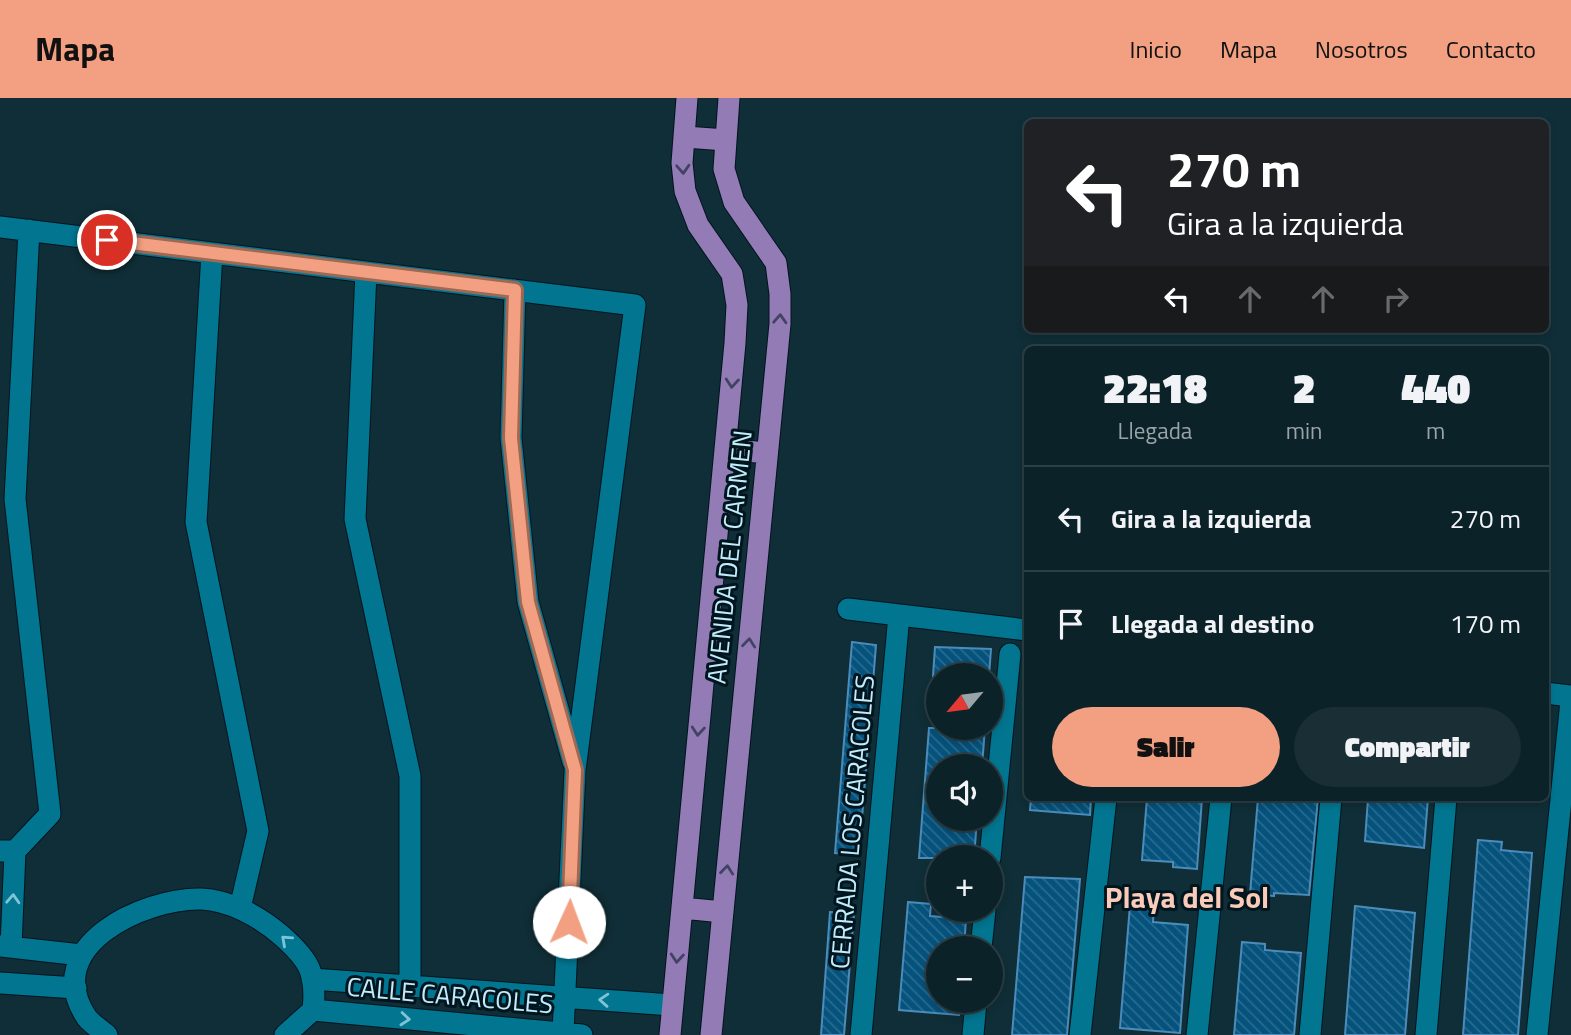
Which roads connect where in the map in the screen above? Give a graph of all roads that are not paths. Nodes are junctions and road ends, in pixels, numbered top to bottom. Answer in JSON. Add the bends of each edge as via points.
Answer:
{"nodes":[{"id":1,"x":687,"y":98,"type":"edge"},
{"id":2,"x":729,"y":98,"type":"edge"},
{"id":3,"x":685,"y":137,"type":"junction"},
{"id":4,"x":726,"y":140,"type":"junction"},
{"id":5,"x":0,"y":227,"type":"edge"},
{"id":6,"x":29,"y":230,"type":"junction"},
{"id":7,"x":212,"y":253,"type":"junction"},
{"id":8,"x":366,"y":272,"type":"junction"},
{"id":9,"x":515,"y":290,"type":"junction"},
{"id":10,"x":725,"y":449,"type":"junction"},
{"id":11,"x":767,"y":453,"type":"junction"},
{"id":12,"x":848,"y":608,"type":"dead end"},
{"id":13,"x":900,"y":615,"type":"junction"},
{"id":14,"x":1024,"y":630,"type":"edge"},
{"id":15,"x":1010,"y":654,"type":"dead end"},
{"id":16,"x":1549,"y":693,"type":"edge"},
{"id":17,"x":1571,"y":696,"type":"edge"},
{"id":18,"x":1571,"y":701,"type":"edge"},
{"id":19,"x":575,"y":770,"type":"junction"},
{"id":20,"x":1106,"y":801,"type":"edge"},
{"id":21,"x":1221,"y":801,"type":"edge"},
{"id":22,"x":1331,"y":801,"type":"edge"},
{"id":23,"x":1446,"y":801,"type":"edge"},
{"id":24,"x":991,"y":845,"type":"edge"},
{"id":25,"x":8,"y":851,"type":"edge"},
{"id":26,"x":240,"y":908,"type":"junction"},
{"id":27,"x":682,"y":908,"type":"junction"},
{"id":28,"x":723,"y":912,"type":"junction"},
{"id":29,"x":5,"y":947,"type":"edge"},
{"id":30,"x":44,"y":951,"type":"junction"},
{"id":31,"x":81,"y":955,"type":"junction"},
{"id":32,"x":312,"y":979,"type":"junction"},
{"id":33,"x":0,"y":983,"type":"edge"},
{"id":34,"x":44,"y":986,"type":"junction"},
{"id":35,"x":410,"y":986,"type":"junction"},
{"id":36,"x":76,"y":988,"type":"junction"},
{"id":37,"x":456,"y":989,"type":"junction"},
{"id":38,"x":566,"y":997,"type":"junction"},
{"id":39,"x":672,"y":1005,"type":"junction"},
{"id":40,"x":313,"y":1010,"type":"junction"},
{"id":41,"x":975,"y":1013,"type":"edge"},
{"id":42,"x":454,"y":1023,"type":"junction"},
{"id":43,"x":367,"y":1025,"type":"edge"},
{"id":44,"x":88,"y":1027,"type":"edge"},
{"id":45,"x":539,"y":1033,"type":"edge"},
{"id":46,"x":572,"y":1034,"type":"edge"},
{"id":47,"x":107,"y":1035,"type":"edge"},
{"id":48,"x":285,"y":1035,"type":"edge"},
{"id":49,"x":670,"y":1035,"type":"edge"},
{"id":50,"x":711,"y":1035,"type":"edge"},
{"id":51,"x":867,"y":1035,"type":"edge"},
{"id":52,"x":973,"y":1035,"type":"edge"},
{"id":53,"x":1080,"y":1035,"type":"edge"},
{"id":54,"x":1197,"y":1035,"type":"edge"},
{"id":55,"x":1310,"y":1035,"type":"edge"},
{"id":56,"x":1426,"y":1035,"type":"edge"},
{"id":57,"x":1537,"y":1035,"type":"edge"}],
"edges":[{"from":1,"to":3,"type":"main road","name":"AVENIDA DEL CARMEN"},
{"from":2,"to":4,"type":"main road","name":"AVENIDA DEL CARMEN"},
{"from":3,"to":4,"type":"main road"},
{"from":3,"to":10,"type":"main road","name":"AVENIDA DEL CARMEN","one_way":true,"via":[[685,191],[698,225],[732,274],[737,304]]},
{"from":11,"to":4,"type":"main road","name":"AVENIDA DEL CARMEN","one_way":true,"via":[[780,294],[776,263],[734,202],[724,169]]},
{"from":5,"to":6,"type":"street"},
{"from":6,"to":7,"type":"street"},
{"from":6,"to":25,"type":"street","via":[[15,499],[50,814]]},
{"from":7,"to":8,"type":"street"},
{"from":7,"to":26,"type":"street","via":[[196,522],[258,831]]},
{"from":8,"to":9,"type":"street"},
{"from":8,"to":35,"type":"street","via":[[355,519],[410,776]]},
{"from":9,"to":19,"type":"street","via":[[511,438],[528,602]]},
{"from":9,"to":19,"type":"street","via":[[635,305]]},
{"from":10,"to":11,"type":"main road"},
{"from":10,"to":27,"type":"main road","name":"AVENIDA DEL CARMEN","one_way":true},
{"from":28,"to":11,"type":"main road","name":"AVENIDA DEL CARMEN","one_way":true},
{"from":12,"to":13,"type":"street"},
{"from":13,"to":14,"type":"street"},
{"from":13,"to":51,"type":"street","name":"CERRADA LOS CARACOLES"},
{"from":15,"to":24,"type":"street"},
{"from":16,"to":17,"type":"street"},
{"from":18,"to":57,"type":"street"},
{"from":19,"to":38,"type":"street"},
{"from":20,"to":53,"type":"street"},
{"from":21,"to":54,"type":"street"},
{"from":22,"to":55,"type":"street"},
{"from":23,"to":56,"type":"street"},
{"from":29,"to":25,"type":"street","one_way":true},
{"from":26,"to":31,"type":"street","name":"CALLE CARACOLES","via":[[202,899],[163,902],[130,915],[101,934]]},
{"from":32,"to":26,"type":"street","name":"CALLE CARACOLES","one_way":true,"via":[[304,956]]},
{"from":27,"to":28,"type":"main road"},
{"from":27,"to":39,"type":"main road","name":"AVENIDA DEL CARMEN","one_way":true},
{"from":28,"to":50,"type":"main road","name":"AVENIDA DEL CARMEN"},
{"from":29,"to":30,"type":"street"},
{"from":30,"to":31,"type":"street"},
{"from":30,"to":34,"type":"street","via":[[49,974]]},
{"from":31,"to":36,"type":"street","via":[[74,974]]},
{"from":32,"to":35,"type":"street","name":"CALLE CARACOLES"},
{"from":32,"to":40,"type":"street","name":"CALLE CARACOLES"},
{"from":33,"to":34,"type":"street"},
{"from":34,"to":36,"type":"street"},
{"from":35,"to":37,"type":"street","name":"CALLE CARACOLES"},
{"from":36,"to":44,"type":"street"},
{"from":37,"to":38,"type":"street","name":"CALLE CARACOLES"},
{"from":37,"to":42,"type":"street"},
{"from":39,"to":38,"type":"street","name":"CALLE CARACOLES","one_way":true},
{"from":38,"to":46,"type":"street"},
{"from":39,"to":49,"type":"main road","name":"AVENIDA DEL CARMEN"},
{"from":40,"to":43,"type":"street","name":"CALLE CARACOLES"},
{"from":40,"to":48,"type":"street","name":"CALLE CARACOLES"},
{"from":41,"to":52,"type":"street"},
{"from":43,"to":42,"type":"street","name":"CALLE CARACOLES","one_way":true},
{"from":42,"to":45,"type":"street","name":"CALLE CARACOLES"},
{"from":44,"to":47,"type":"street"},
{"from":45,"to":46,"type":"street","name":"CALLE CARACOLES"}]}
